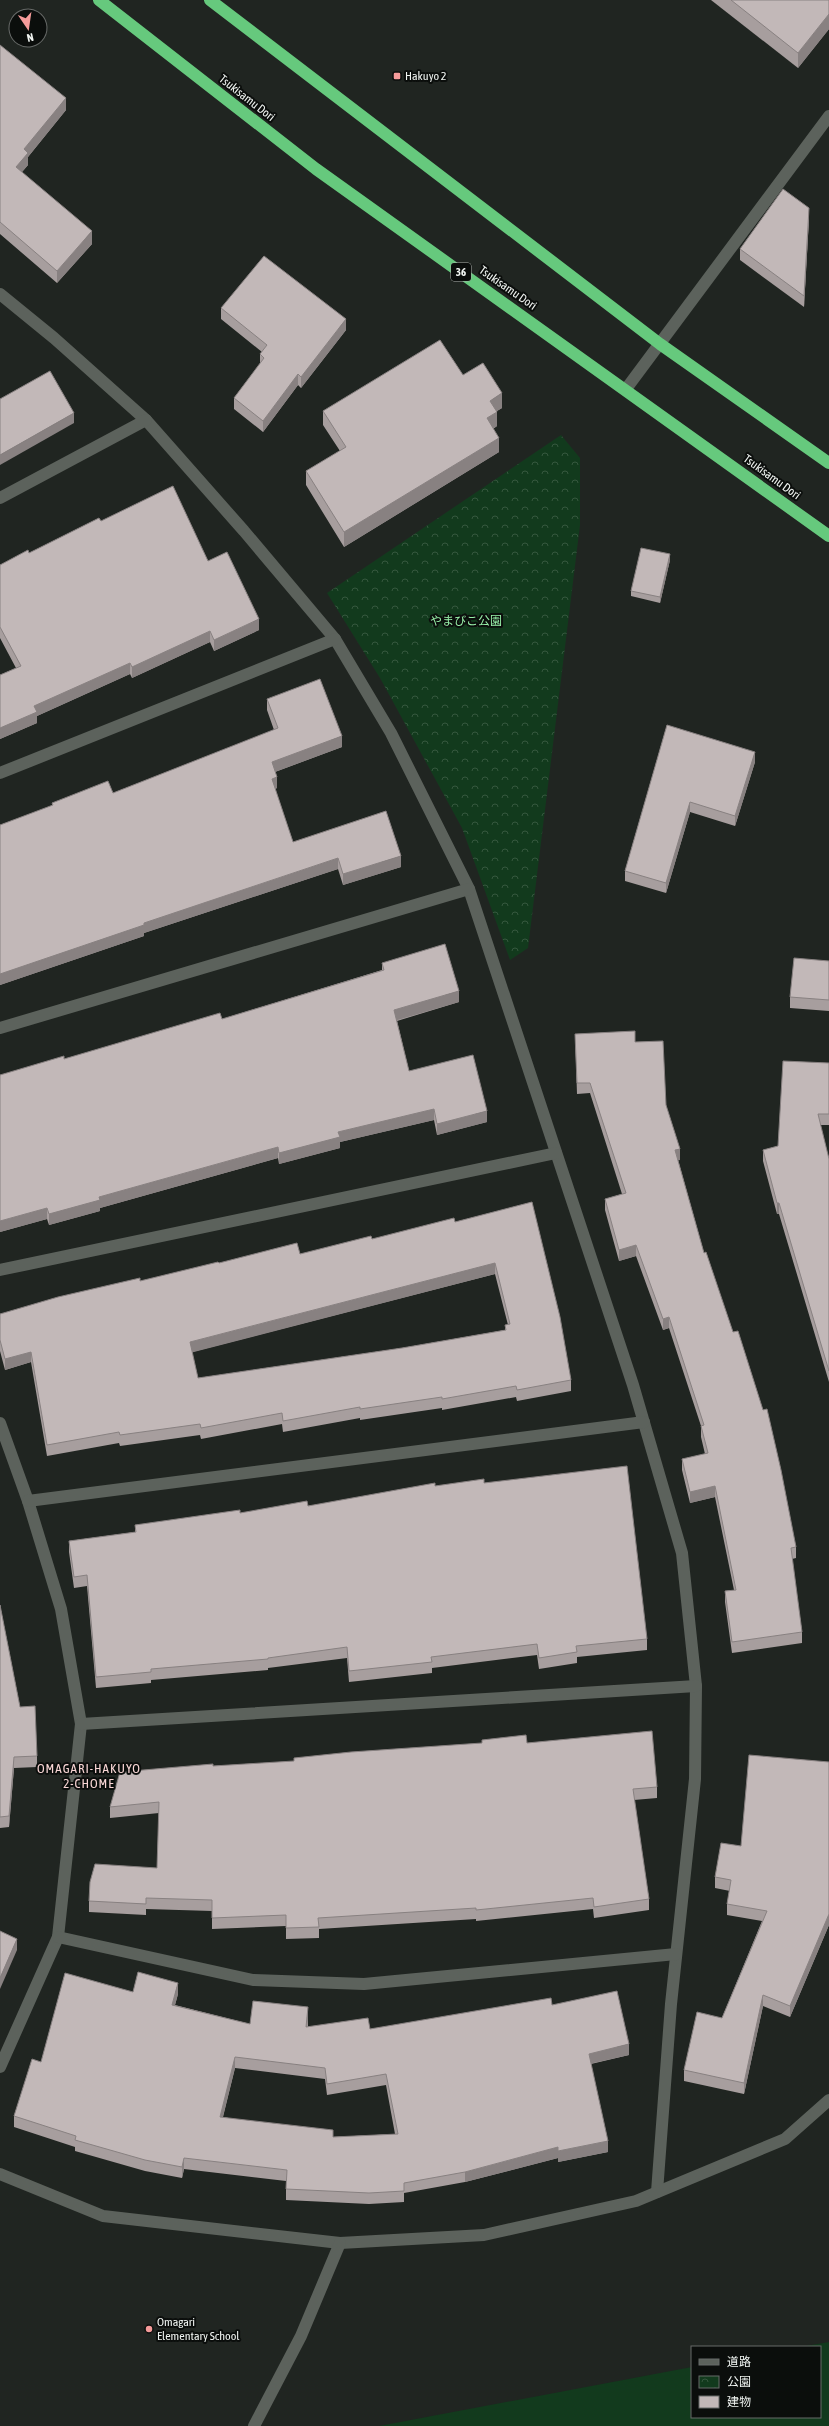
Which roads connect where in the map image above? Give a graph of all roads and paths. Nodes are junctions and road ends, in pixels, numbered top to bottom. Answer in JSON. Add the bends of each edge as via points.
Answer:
{"nodes":[{"id":1,"x":99,"y":0,"type":"edge"},
{"id":2,"x":210,"y":0,"type":"edge"},
{"id":3,"x":829,"y":116,"type":"edge"},
{"id":4,"x":0,"y":294,"type":"edge"},
{"id":5,"x":660,"y":344,"type":"junction"},
{"id":6,"x":626,"y":389,"type":"junction"},
{"id":7,"x":146,"y":420,"type":"junction"},
{"id":8,"x":829,"y":463,"type":"edge"},
{"id":9,"x":0,"y":498,"type":"edge"},
{"id":10,"x":829,"y":536,"type":"edge"},
{"id":11,"x":335,"y":640,"type":"junction"},
{"id":12,"x":0,"y":773,"type":"edge"},
{"id":13,"x":469,"y":889,"type":"junction"},
{"id":14,"x":0,"y":1028,"type":"edge"},
{"id":15,"x":556,"y":1153,"type":"junction"},
{"id":16,"x":0,"y":1270,"type":"edge"},
{"id":17,"x":644,"y":1422,"type":"junction"},
{"id":18,"x":0,"y":1423,"type":"edge"},
{"id":19,"x":28,"y":1501,"type":"junction"},
{"id":20,"x":696,"y":1686,"type":"junction"},
{"id":21,"x":81,"y":1724,"type":"junction"},
{"id":22,"x":58,"y":1937,"type":"junction"},
{"id":23,"x":676,"y":1954,"type":"junction"},
{"id":24,"x":0,"y":2067,"type":"edge"},
{"id":25,"x":829,"y":2100,"type":"edge"},
{"id":26,"x":0,"y":2174,"type":"edge"},
{"id":27,"x":657,"y":2192,"type":"junction"},
{"id":28,"x":340,"y":2243,"type":"junction"},
{"id":29,"x":254,"y":2426,"type":"edge"}],
"edges":[{"from":1,"to":6,"type":"highway","name":"Tsukisamu Dori","number":"36","via":[[316,169]]},
{"from":2,"to":5,"type":"highway"},
{"from":3,"to":5,"type":"street"},
{"from":4,"to":7,"type":"street"},
{"from":5,"to":6,"type":"street"},
{"from":5,"to":8,"type":"highway"},
{"from":6,"to":10,"type":"highway","name":"Tsukisamu Dori","number":"36"},
{"from":7,"to":9,"type":"street"},
{"from":7,"to":11,"type":"street","via":[[244,531]]},
{"from":11,"to":12,"type":"street"},
{"from":11,"to":13,"type":"street","via":[[391,733]]},
{"from":13,"to":14,"type":"street"},
{"from":13,"to":15,"type":"street"},
{"from":15,"to":16,"type":"street"},
{"from":15,"to":17,"type":"street"},
{"from":17,"to":19,"type":"street"},
{"from":17,"to":20,"type":"street","via":[[682,1553]]},
{"from":18,"to":19,"type":"street"},
{"from":19,"to":21,"type":"street","via":[[61,1609]]},
{"from":20,"to":21,"type":"street"},
{"from":20,"to":23,"type":"street","via":[[695,1779]]},
{"from":21,"to":22,"type":"street"},
{"from":22,"to":23,"type":"street","via":[[253,1980],[356,1983]]},
{"from":22,"to":24,"type":"street"},
{"from":23,"to":27,"type":"street"},
{"from":25,"to":27,"type":"street","via":[[785,2139]]},
{"from":26,"to":28,"type":"street","via":[[103,2216]]},
{"from":27,"to":28,"type":"street","via":[[636,2201],[484,2235]]},
{"from":28,"to":29,"type":"street","via":[[302,2336]]}]}
